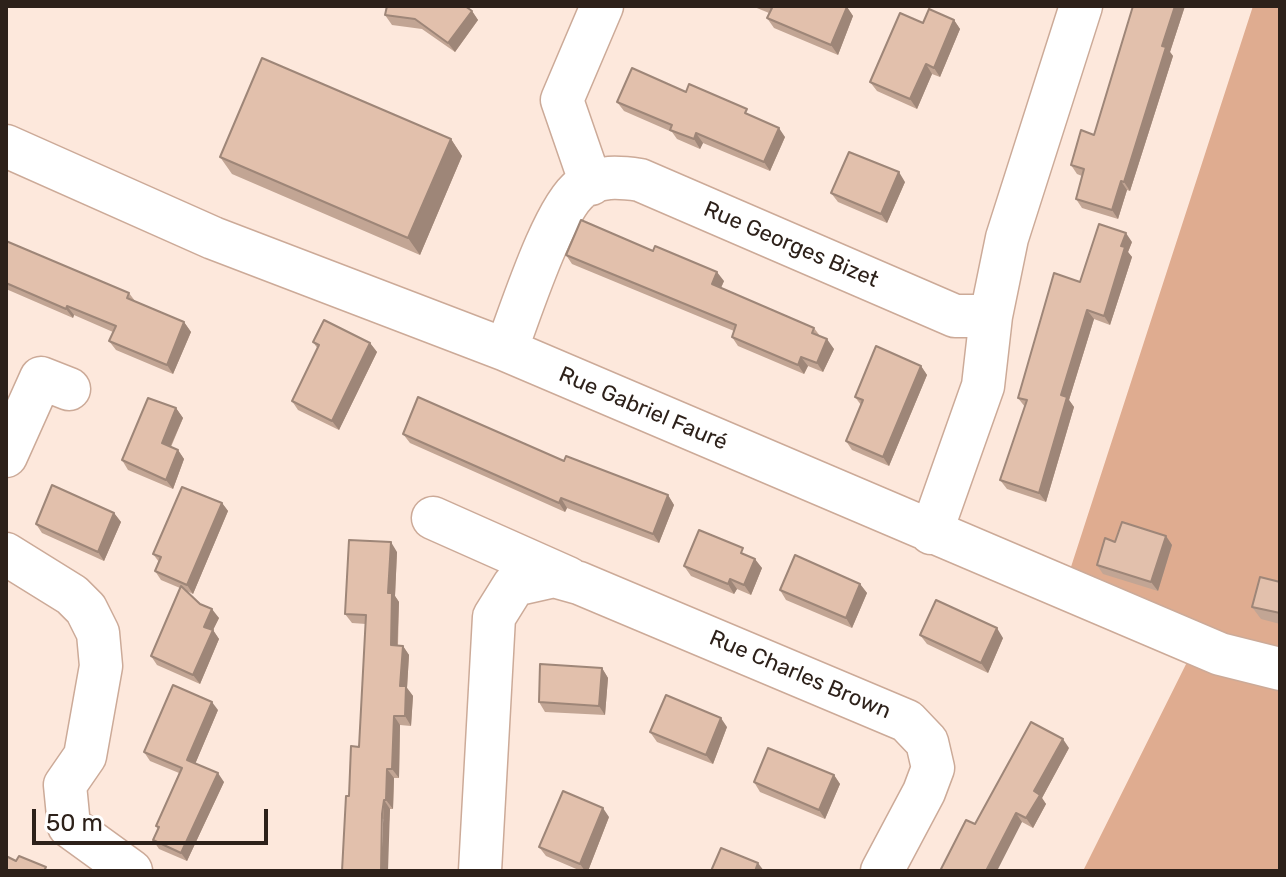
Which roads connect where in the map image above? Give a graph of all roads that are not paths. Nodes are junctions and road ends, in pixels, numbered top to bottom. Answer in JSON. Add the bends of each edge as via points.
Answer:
{"nodes":[{"id":1,"x":602,"y":6,"type":"edge"},
{"id":2,"x":1081,"y":6,"type":"edge"},
{"id":3,"x":6,"y":146,"type":"edge"},
{"id":4,"x":591,"y":184,"type":"junction"},
{"id":5,"x":991,"y":316,"type":"junction"},
{"id":6,"x":506,"y":350,"type":"junction"},
{"id":7,"x":69,"y":389,"type":"dead end"},
{"id":8,"x":6,"y":456,"type":"edge"},
{"id":9,"x":433,"y":518,"type":"dead end"},
{"id":10,"x":931,"y":533,"type":"junction"},
{"id":11,"x":6,"y":554,"type":"edge"},
{"id":12,"x":579,"y":583,"type":"junction"},
{"id":13,"x":1280,"y":669,"type":"edge"},
{"id":14,"x":131,"y":871,"type":"edge"},
{"id":15,"x":480,"y":871,"type":"edge"},
{"id":16,"x":882,"y":871,"type":"edge"}],
"edges":[{"from":1,"to":4,"type":"street","via":[[562,100]]},
{"from":2,"to":5,"type":"street","via":[[1007,238]]},
{"from":3,"to":6,"type":"street","name":"Rue Gabriel Fauré","via":[[213,238]]},
{"from":4,"to":5,"type":"street","name":"Rue Georges Bizet","via":[[610,176],[640,180],[955,316]]},
{"from":4,"to":6,"type":"street","via":[[561,210]]},
{"from":5,"to":10,"type":"street","via":[[983,386]]},
{"from":6,"to":10,"type":"street","name":"Rue Gabriel Fauré"},
{"from":7,"to":8,"type":"street","via":[[41,378]]},
{"from":9,"to":12,"type":"street","name":"Rue Charles Brown"},
{"from":10,"to":13,"type":"street","name":"Rue Gabriel Fauré","via":[[1220,654]]},
{"from":11,"to":14,"type":"street","via":[[72,595],[96,627],[101,666],[85,756],[65,785],[69,826]]},
{"from":12,"to":15,"type":"street","name":"Rue Charles Brown","via":[[554,576],[514,585],[494,617]]},
{"from":12,"to":16,"type":"street","name":"Rue Charles Brown","via":[[907,721],[927,742],[933,768]]}]}
